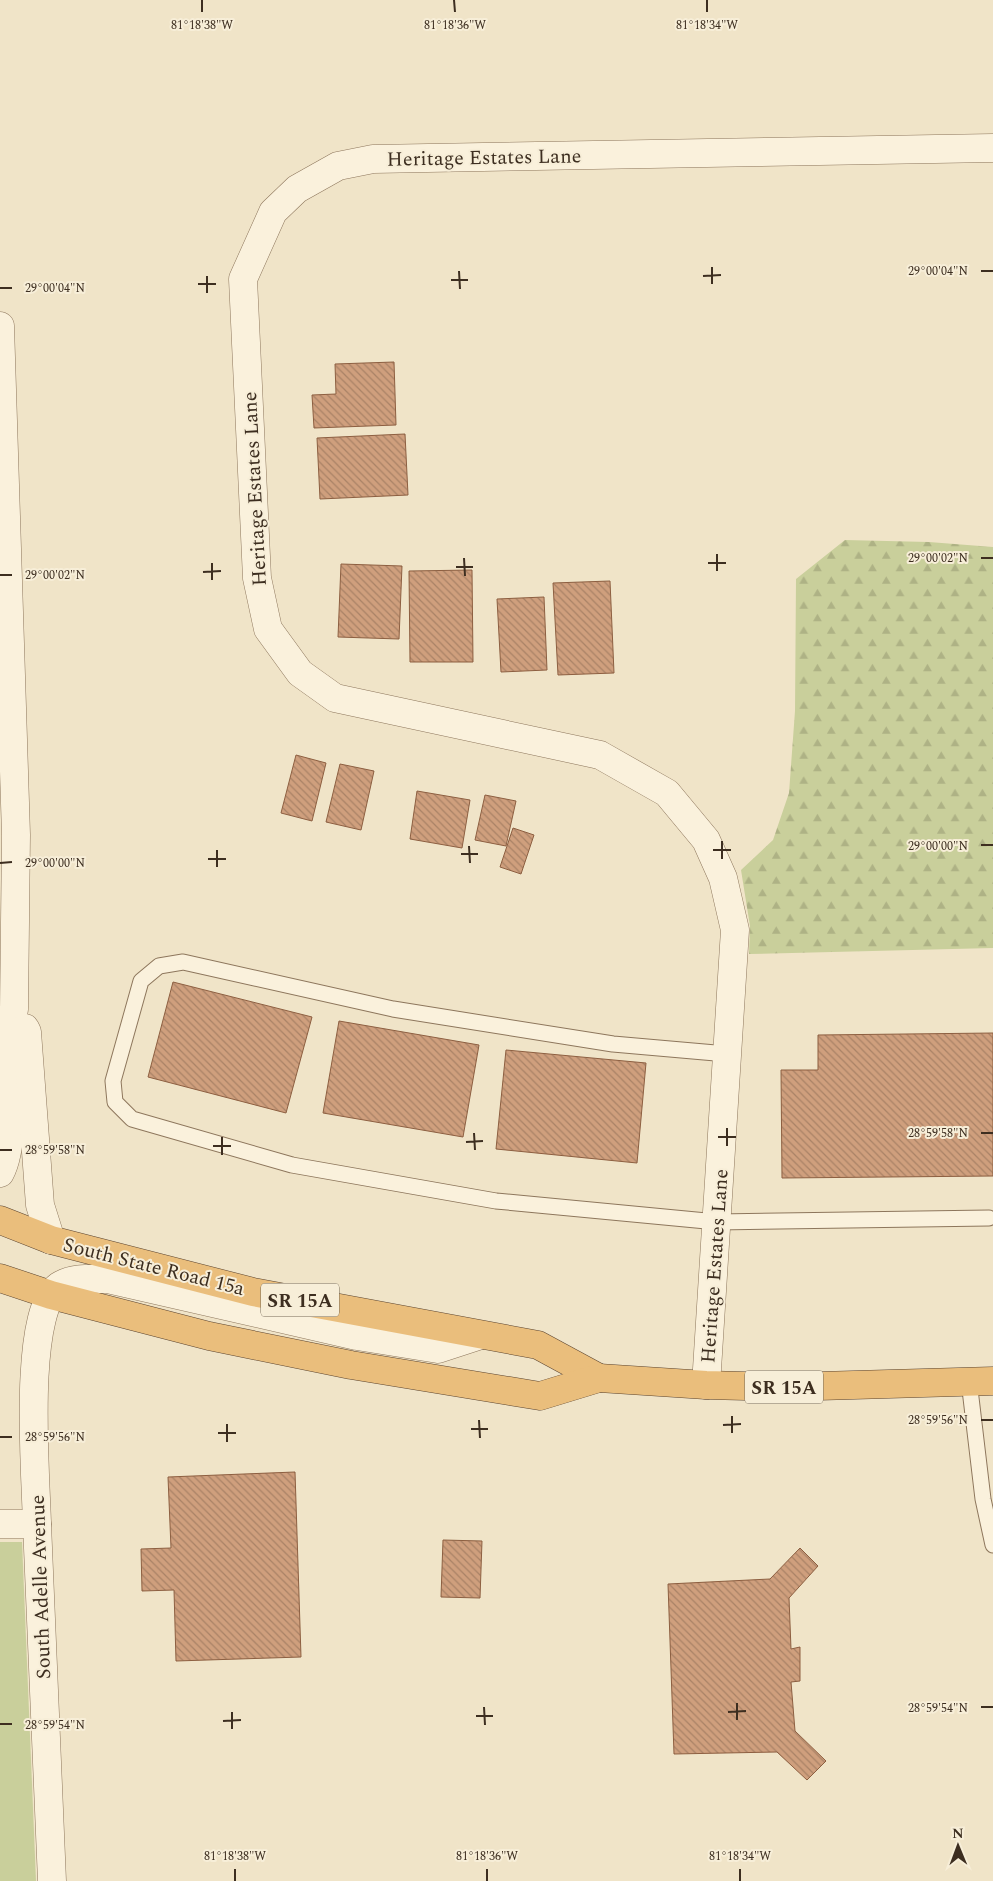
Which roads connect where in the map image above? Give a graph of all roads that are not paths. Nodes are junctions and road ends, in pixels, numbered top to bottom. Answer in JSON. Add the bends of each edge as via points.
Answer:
{"nodes":[{"id":1,"x":993,"y":148,"type":"edge"},
{"id":2,"x":0,"y":326,"type":"edge"},
{"id":3,"x":8,"y":835,"type":"edge"},
{"id":4,"x":14,"y":1009,"type":"junction"},
{"id":5,"x":728,"y":1054,"type":"junction"},
{"id":6,"x":0,"y":1173,"type":"edge"},
{"id":7,"x":990,"y":1218,"type":"dead end"},
{"id":8,"x":0,"y":1220,"type":"edge"},
{"id":9,"x":717,"y":1222,"type":"junction"},
{"id":10,"x":50,"y":1240,"type":"junction"},
{"id":11,"x":0,"y":1278,"type":"edge"},
{"id":12,"x":51,"y":1294,"type":"junction"},
{"id":13,"x":481,"y":1335,"type":"junction"},
{"id":14,"x":598,"y":1378,"type":"junction"},
{"id":15,"x":981,"y":1381,"type":"edge"},
{"id":16,"x":706,"y":1386,"type":"junction"},
{"id":17,"x":0,"y":1524,"type":"edge"},
{"id":18,"x":37,"y":1524,"type":"junction"},
{"id":19,"x":993,"y":1545,"type":"edge"},
{"id":20,"x":52,"y":1881,"type":"edge"}],
"edges":[{"from":1,"to":5,"type":"street","name":"Heritage Estates Lane","via":[[373,159],[338,166],[297,189],[273,212],[243,279],[257,578],[268,629],[300,673],[335,698],[600,755],[666,793],[706,840],[724,878],[735,930]]},
{"from":2,"to":3,"type":"street"},
{"from":3,"to":4,"type":"street"},
{"from":4,"to":6,"type":"street","via":[[9,1138],[5,1164]]},
{"from":4,"to":10,"type":"street","via":[[27,1032],[40,1205]]},
{"from":5,"to":9,"type":"street","name":"Heritage Estates Lane"},
{"from":5,"to":9,"type":"lane","via":[[613,1044],[393,1009],[182,962],[159,966],[141,981],[113,1081],[114,1102],[132,1119],[292,1165],[496,1201]]},
{"from":7,"to":9,"type":"lane"},
{"from":8,"to":10,"type":"highway","name":"South State Road 15a","number":"SR 15A"},
{"from":9,"to":16,"type":"street","name":"Heritage Estates Lane"},
{"from":10,"to":13,"type":"highway","name":"South State Road 15a","number":"SR 15A","via":[[253,1292]]},
{"from":11,"to":12,"type":"highway","name":"South State Road 15a","number":"SR 15A"},
{"from":12,"to":13,"type":"street","via":[[74,1280],[108,1279],[357,1336],[438,1349]]},
{"from":12,"to":14,"type":"highway","name":"South State Road 15a","number":"SR 15A","via":[[209,1336],[351,1365],[540,1396]]},
{"from":12,"to":18,"type":"street","name":"South Adelle Avenue","via":[[39,1325],[35,1360]]},
{"from":13,"to":14,"type":"highway","name":"South State Road 15a","number":"SR 15A","via":[[538,1346]]},
{"from":14,"to":16,"type":"highway","name":"South State Road 15a","number":"SR 15A"},
{"from":15,"to":16,"type":"highway","name":"South State Road 15a","number":"SR 15A"},
{"from":15,"to":19,"type":"lane","via":[[983,1498]]},
{"from":17,"to":18,"type":"street"},
{"from":18,"to":20,"type":"street","name":"South Adelle Avenue"}]}
